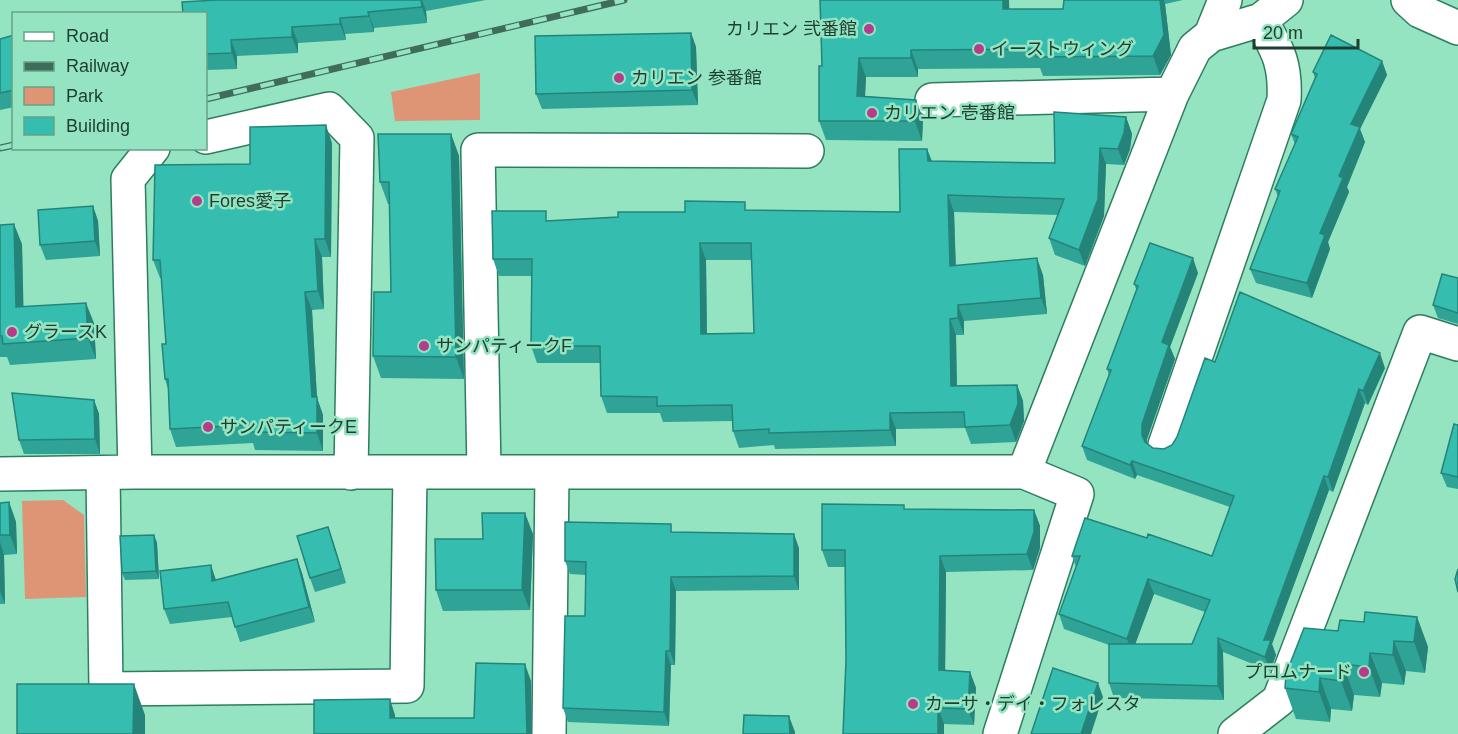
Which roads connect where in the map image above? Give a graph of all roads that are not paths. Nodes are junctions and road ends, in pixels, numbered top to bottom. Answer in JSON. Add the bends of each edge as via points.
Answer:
{"nodes":[{"id":1,"x":1225,"y":0,"type":"edge"},
{"id":2,"x":1408,"y":0,"type":"edge"},
{"id":3,"x":1273,"y":10,"type":"edge"},
{"id":4,"x":1458,"y":28,"type":"edge"},
{"id":5,"x":1211,"y":34,"type":"junction"},
{"id":6,"x":1172,"y":94,"type":"junction"},
{"id":7,"x":932,"y":100,"type":"dead end"},
{"id":8,"x":207,"y":136,"type":"edge"},
{"id":9,"x":151,"y":150,"type":"edge"},
{"id":10,"x":807,"y":151,"type":"dead end"},
{"id":11,"x":1458,"y":344,"type":"edge"},
{"id":12,"x":1165,"y":445,"type":"dead end"},
{"id":13,"x":484,"y":471,"type":"junction"},
{"id":14,"x":135,"y":472,"type":"junction"},
{"id":15,"x":411,"y":472,"type":"junction"},
{"id":16,"x":1024,"y":472,"type":"junction"},
{"id":17,"x":351,"y":473,"type":"junction"},
{"id":18,"x":552,"y":473,"type":"junction"},
{"id":19,"x":0,"y":474,"type":"edge"},
{"id":20,"x":103,"y":474,"type":"junction"},
{"id":21,"x":549,"y":734,"type":"edge"},
{"id":22,"x":1000,"y":734,"type":"edge"},
{"id":23,"x":1235,"y":734,"type":"edge"}],
"edges":[{"from":1,"to":5,"type":"street"},
{"from":2,"to":4,"type":"street","via":[[1420,11]]},
{"from":3,"to":5,"type":"street"},
{"from":3,"to":12,"type":"street","via":[[1278,50],[1286,74],[1284,100]]},
{"from":5,"to":6,"type":"street","via":[[1195,48]]},
{"from":6,"to":7,"type":"street"},
{"from":6,"to":16,"type":"street"},
{"from":8,"to":17,"type":"street","via":[[329,110],[357,138]]},
{"from":9,"to":14,"type":"street","via":[[128,180]]},
{"from":10,"to":13,"type":"street","via":[[478,150]]},
{"from":11,"to":23,"type":"street","via":[[1420,332],[1279,700]]},
{"from":13,"to":15,"type":"street"},
{"from":13,"to":18,"type":"street"},
{"from":14,"to":17,"type":"street"},
{"from":14,"to":20,"type":"street"},
{"from":15,"to":17,"type":"street"},
{"from":15,"to":20,"type":"street","via":[[407,686],[106,689]]},
{"from":16,"to":18,"type":"street"},
{"from":16,"to":22,"type":"street","via":[[1077,494]]},
{"from":18,"to":21,"type":"street"},
{"from":19,"to":20,"type":"street"}]}
